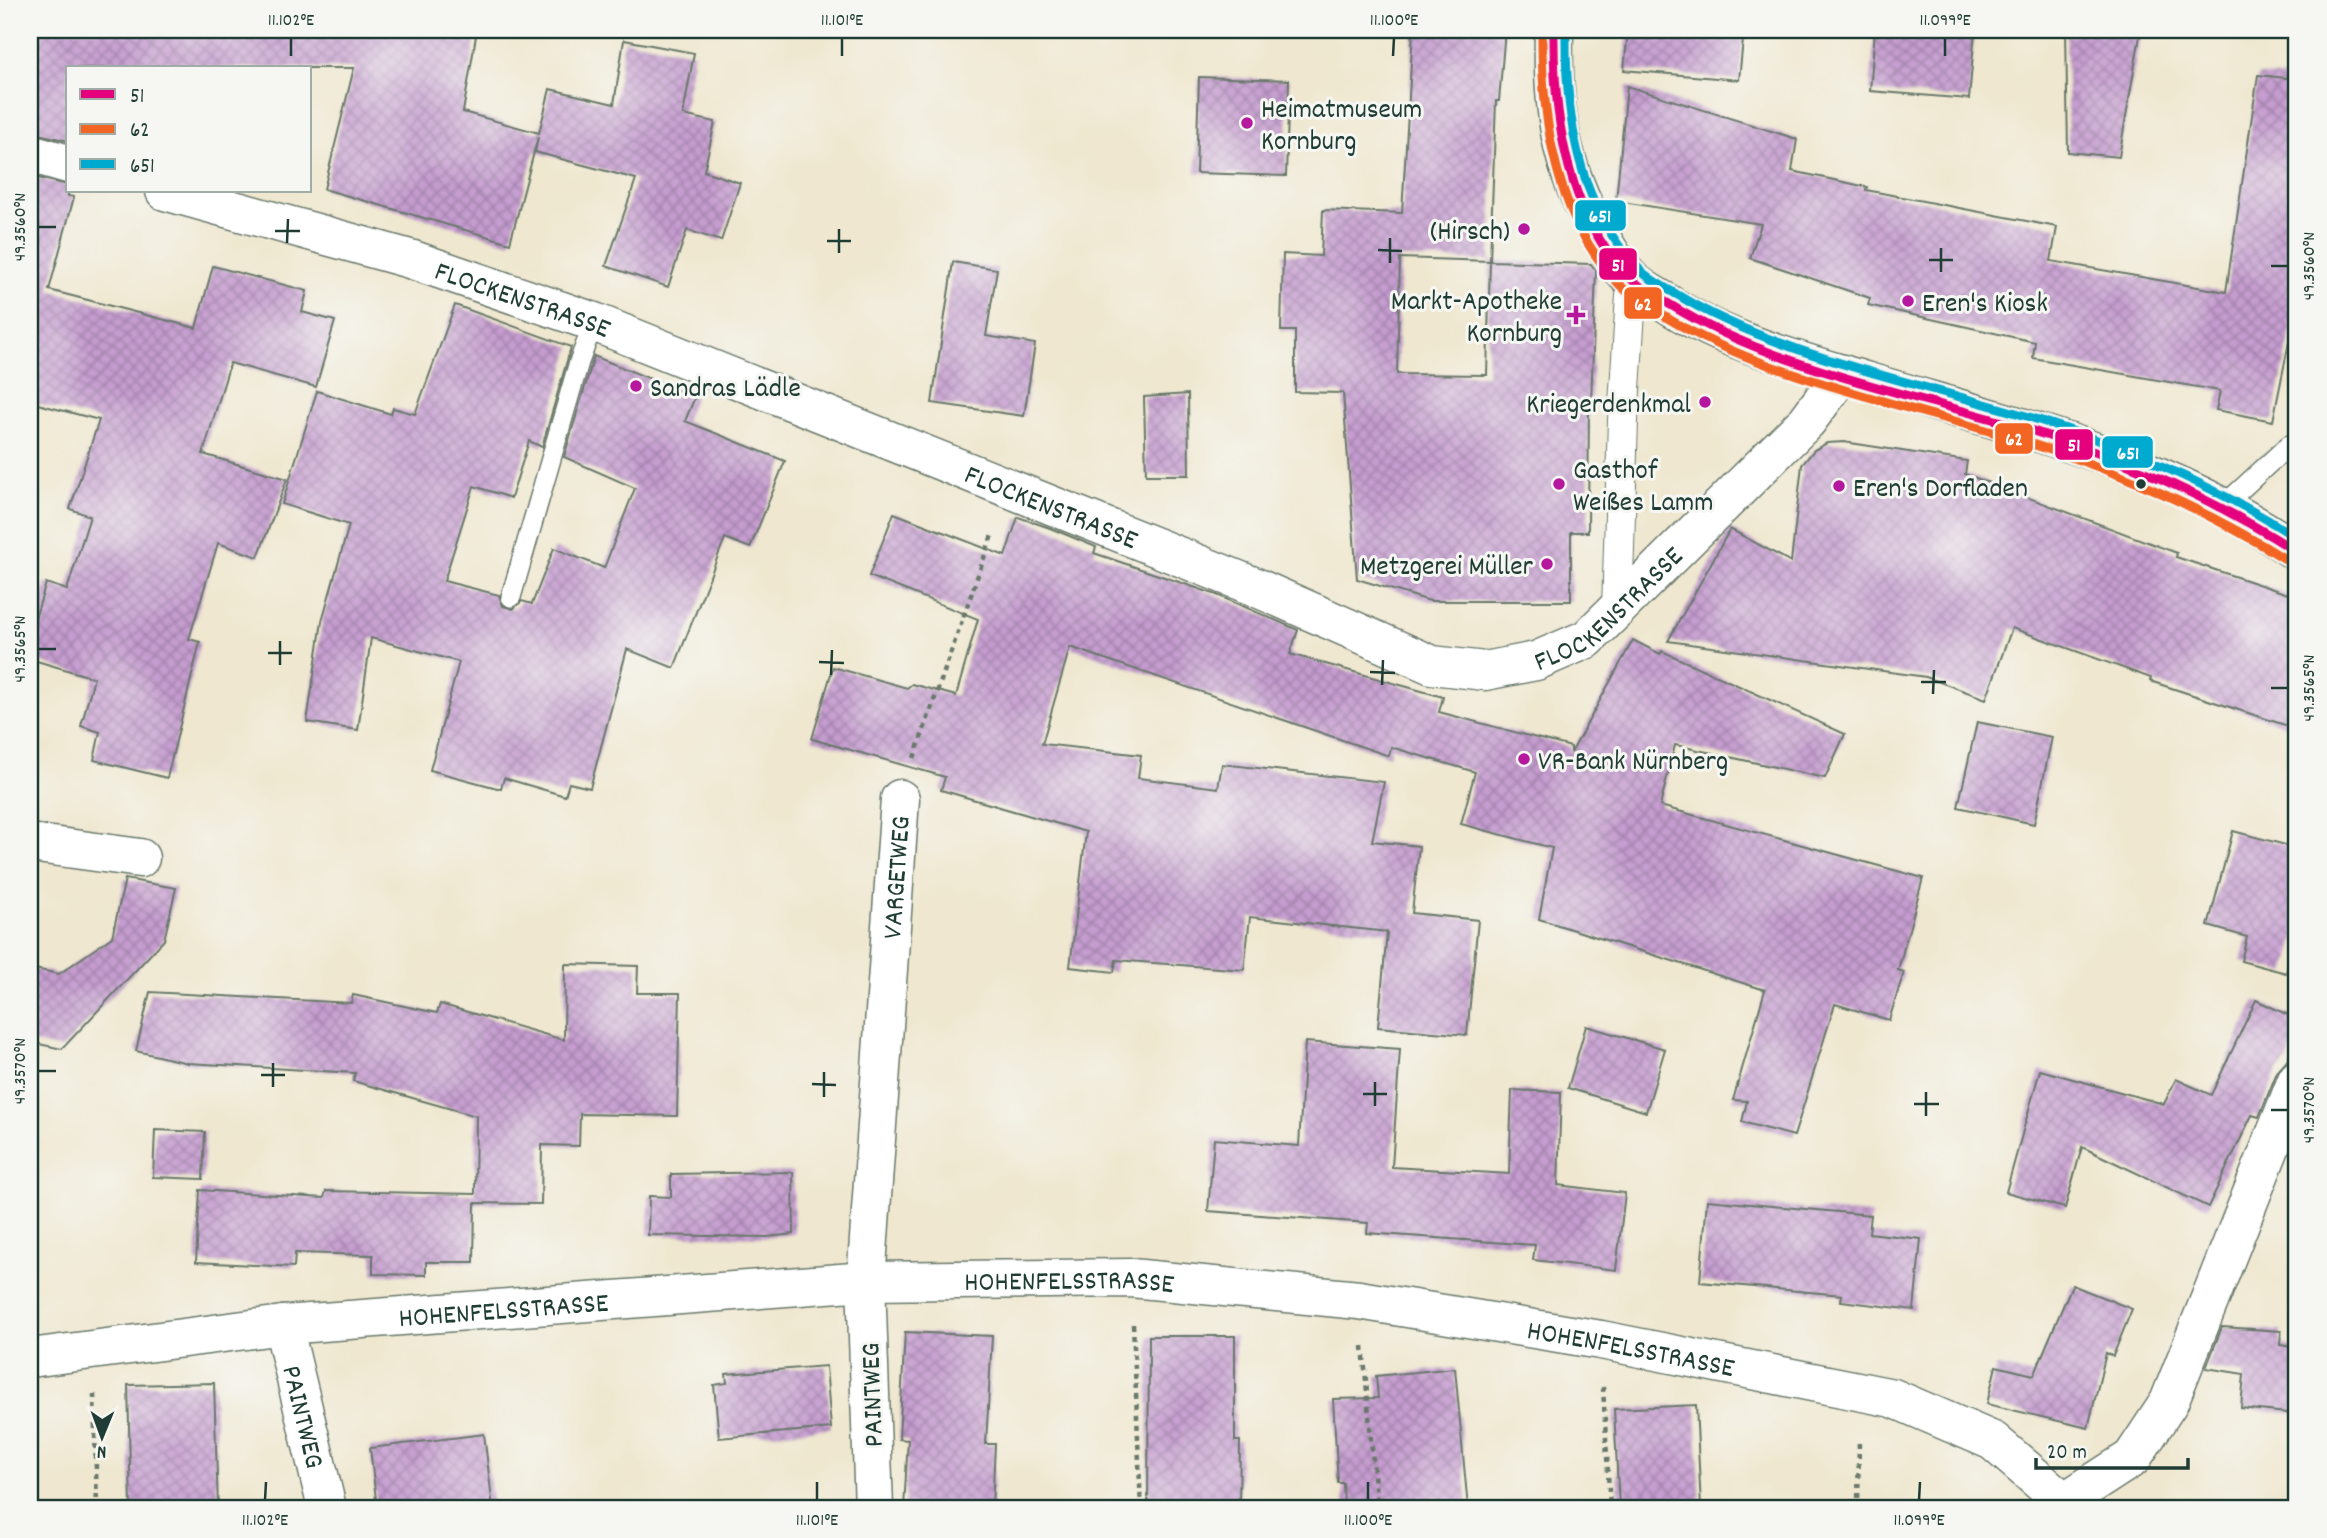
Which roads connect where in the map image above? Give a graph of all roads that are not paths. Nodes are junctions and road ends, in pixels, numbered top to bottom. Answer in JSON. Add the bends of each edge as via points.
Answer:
{"nodes":[{"id":1,"x":1554,"y":30,"type":"edge"},
{"id":2,"x":30,"y":153,"type":"edge"},
{"id":3,"x":66,"y":163,"type":"edge"},
{"id":4,"x":169,"y":192,"type":"edge"},
{"id":5,"x":1632,"y":280,"type":"junction"},
{"id":6,"x":594,"y":322,"type":"junction"},
{"id":7,"x":1842,"y":374,"type":"junction"},
{"id":8,"x":2297,"y":447,"type":"edge"},
{"id":9,"x":2224,"y":505,"type":"junction"},
{"id":10,"x":2297,"y":552,"type":"edge"},
{"id":11,"x":511,"y":597,"type":"dead end"},
{"id":12,"x":1617,"y":610,"type":"junction"},
{"id":13,"x":900,"y":799,"type":"road end"},
{"id":14,"x":30,"y":843,"type":"edge"},
{"id":15,"x":141,"y":858,"type":"dead end"},
{"id":16,"x":2297,"y":1080,"type":"edge"},
{"id":17,"x":866,"y":1281,"type":"junction"},
{"id":18,"x":283,"y":1325,"type":"junction"},
{"id":19,"x":30,"y":1358,"type":"edge"},
{"id":20,"x":2065,"y":1505,"type":"edge"},
{"id":21,"x":327,"y":1508,"type":"edge"},
{"id":22,"x":874,"y":1508,"type":"edge"}],
"edges":[{"from":1,"to":5,"type":"street","via":[[1554,98],[1564,159],[1578,198]]},
{"from":2,"to":3,"type":"street"},
{"from":4,"to":6,"type":"street","name":"FLOCKENSTRASSE","via":[[410,259]]},
{"from":5,"to":7,"type":"street","via":[[1689,318],[1742,343]]},
{"from":5,"to":12,"type":"street"},
{"from":6,"to":11,"type":"lane"},
{"from":6,"to":12,"type":"street","name":"FLOCKENSTRASSE","via":[[1253,586],[1432,665],[1485,671],[1536,662],[1587,639]]},
{"from":7,"to":9,"type":"street","via":[[2073,443],[2139,466]]},
{"from":7,"to":12,"type":"street","name":"FLOCKENSTRASSE","via":[[1807,421]]},
{"from":8,"to":9,"type":"lane","via":[[2289,445]]},
{"from":9,"to":10,"type":"street"},
{"from":13,"to":17,"type":"street","name":"VARGETWEG"},
{"from":14,"to":15,"type":"street"},
{"from":16,"to":20,"type":"street","via":[[2169,1402],[2132,1458]]},
{"from":17,"to":18,"type":"street","name":"HOHENFELSSTRASSE"},
{"from":17,"to":20,"type":"street","name":"HOHENFELSSTRASSE","via":[[1131,1278],[1359,1300],[1601,1340],[1893,1398],[1993,1441]]},
{"from":17,"to":22,"type":"street","name":"PAINTWEG"},
{"from":18,"to":19,"type":"street","name":"HOHENFELSSTRASSE"},
{"from":18,"to":21,"type":"street","name":"PAINTWEG"}]}
